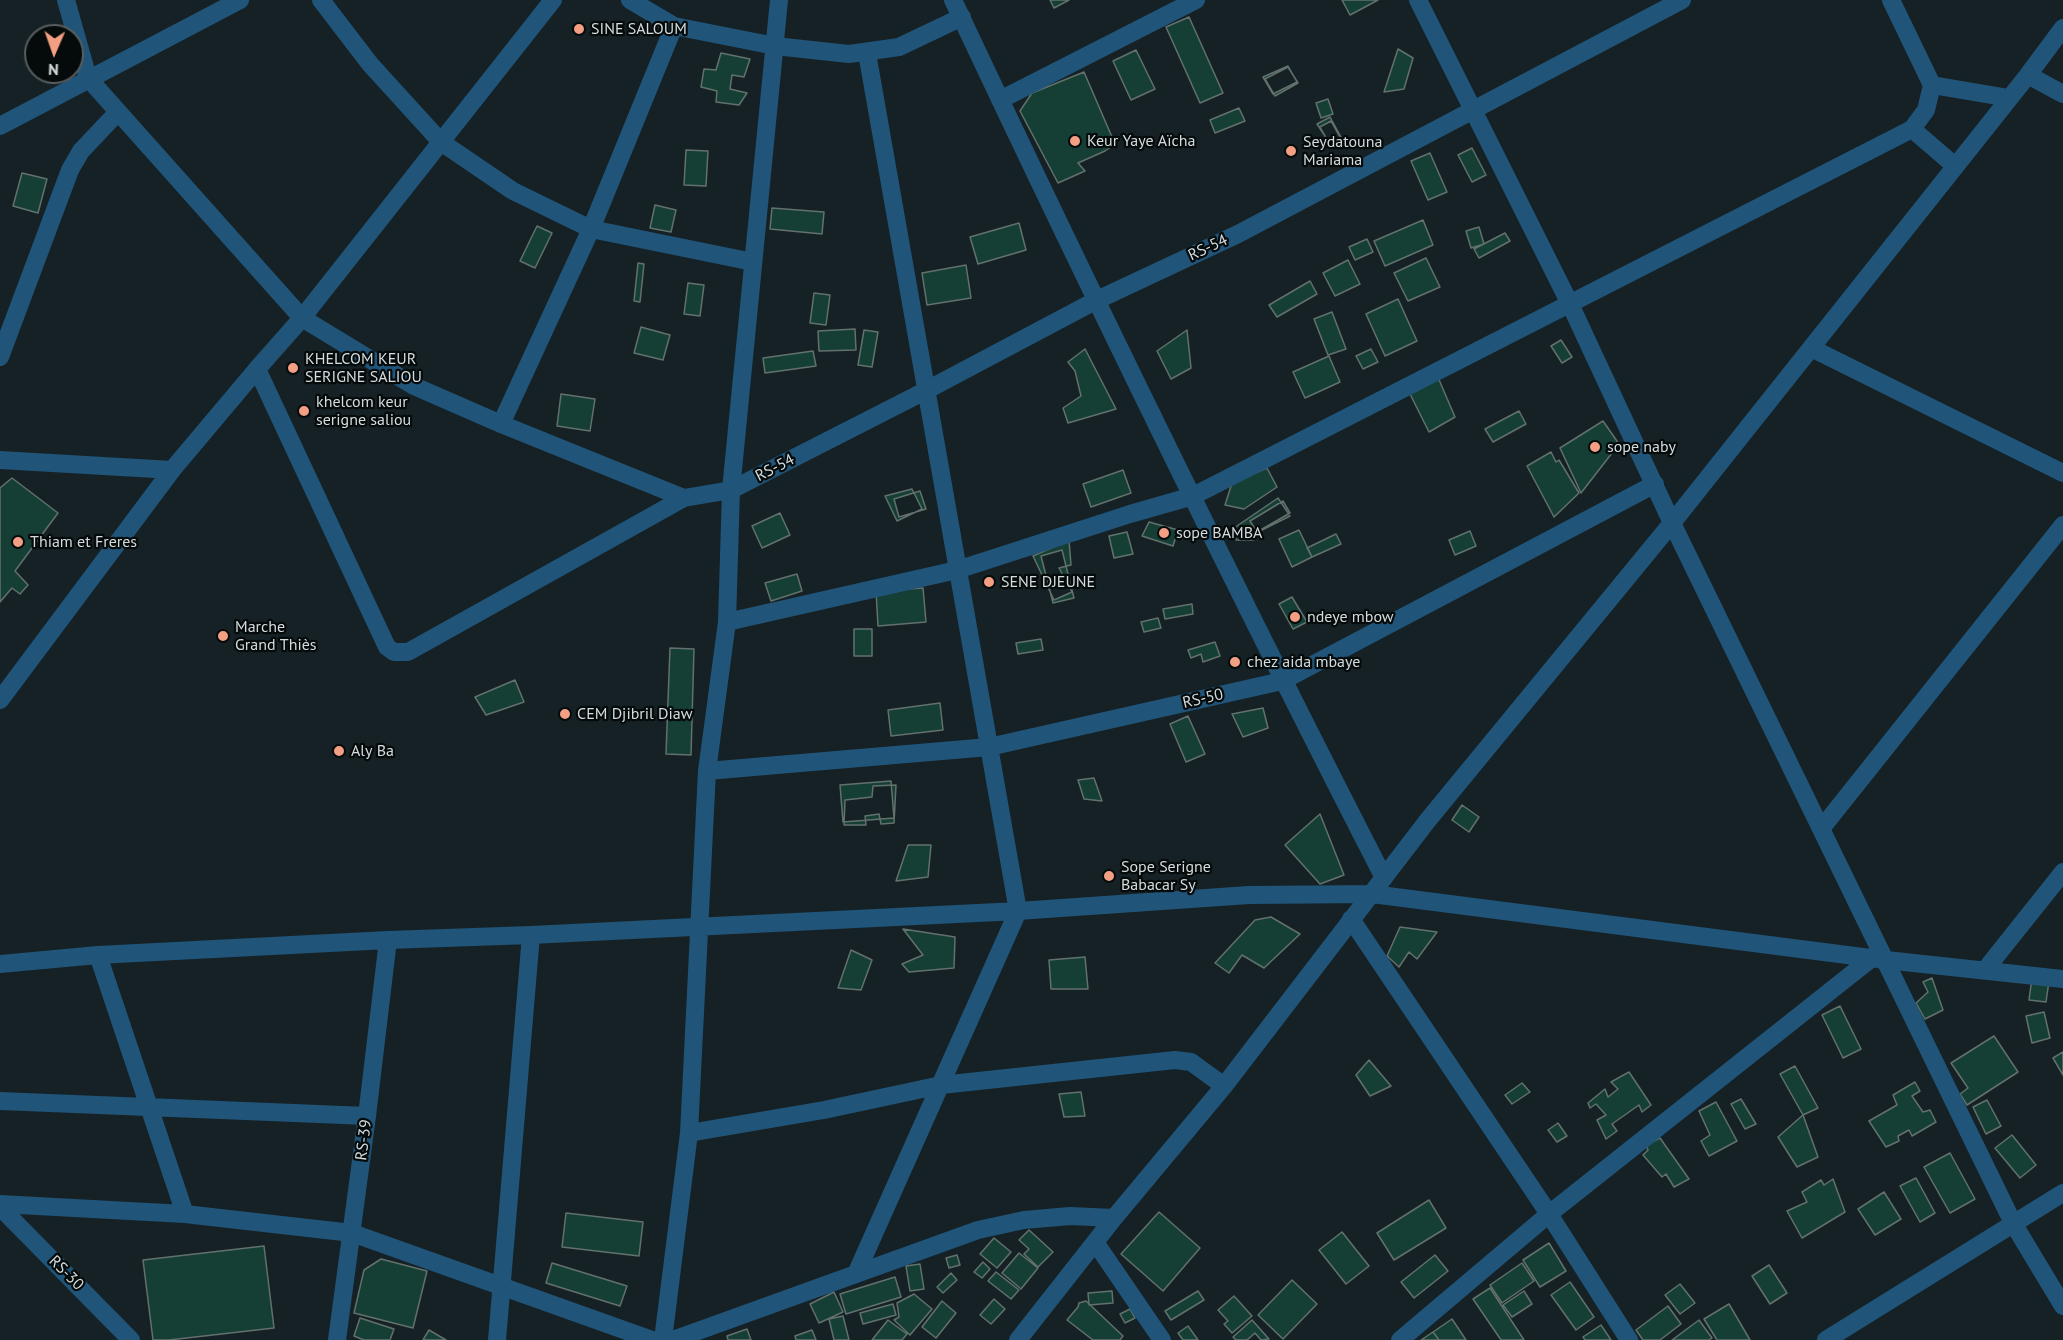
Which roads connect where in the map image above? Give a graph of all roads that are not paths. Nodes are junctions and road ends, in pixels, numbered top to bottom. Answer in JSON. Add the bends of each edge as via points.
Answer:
{"nodes":[{"id":1,"x":66,"y":0,"type":"edge"},
{"id":2,"x":240,"y":0,"type":"edge"},
{"id":3,"x":321,"y":0,"type":"edge"},
{"id":4,"x":552,"y":0,"type":"edge"},
{"id":5,"x":630,"y":0,"type":"edge"},
{"id":6,"x":779,"y":0,"type":"edge"},
{"id":7,"x":953,"y":0,"type":"edge"},
{"id":8,"x":1196,"y":0,"type":"edge"},
{"id":9,"x":1418,"y":0,"type":"edge"},
{"id":10,"x":1682,"y":0,"type":"edge"},
{"id":11,"x":1891,"y":0,"type":"edge"},
{"id":12,"x":962,"y":18,"type":"junction"},
{"id":13,"x":675,"y":26,"type":"junction"},
{"id":14,"x":2063,"y":28,"type":"edge"},
{"id":15,"x":775,"y":46,"type":"junction"},
{"id":16,"x":867,"y":53,"type":"junction"},
{"id":17,"x":2028,"y":75,"type":"junction"},
{"id":18,"x":88,"y":78,"type":"junction"},
{"id":19,"x":1932,"y":84,"type":"junction"},
{"id":20,"x":2063,"y":94,"type":"edge"},
{"id":21,"x":2009,"y":98,"type":"junction"},
{"id":22,"x":1000,"y":100,"type":"junction"},
{"id":23,"x":1473,"y":110,"type":"junction"},
{"id":24,"x":118,"y":112,"type":"junction"},
{"id":25,"x":0,"y":126,"type":"edge"},
{"id":26,"x":1912,"y":129,"type":"junction"},
{"id":27,"x":441,"y":142,"type":"junction"},
{"id":28,"x":1955,"y":166,"type":"junction"},
{"id":29,"x":591,"y":228,"type":"junction"},
{"id":30,"x":753,"y":262,"type":"junction"},
{"id":31,"x":1095,"y":301,"type":"junction"},
{"id":32,"x":1570,"y":304,"type":"junction"},
{"id":33,"x":302,"y":318,"type":"junction"},
{"id":34,"x":1811,"y":348,"type":"junction"},
{"id":35,"x":0,"y":357,"type":"edge"},
{"id":36,"x":257,"y":369,"type":"junction"},
{"id":37,"x":927,"y":390,"type":"junction"},
{"id":38,"x":501,"y":424,"type":"junction"},
{"id":39,"x":0,"y":460,"type":"edge"},
{"id":40,"x":172,"y":470,"type":"junction"},
{"id":41,"x":2063,"y":473,"type":"edge"},
{"id":42,"x":1655,"y":484,"type":"junction"},
{"id":43,"x":731,"y":490,"type":"junction"},
{"id":44,"x":1193,"y":496,"type":"junction"},
{"id":45,"x":684,"y":498,"type":"junction"},
{"id":46,"x":1672,"y":523,"type":"junction"},
{"id":47,"x":2063,"y":525,"type":"edge"},
{"id":48,"x":957,"y":570,"type":"junction"},
{"id":49,"x":727,"y":622,"type":"junction"},
{"id":50,"x":1282,"y":681,"type":"junction"},
{"id":51,"x":0,"y":700,"type":"edge"},
{"id":52,"x":989,"y":747,"type":"junction"},
{"id":53,"x":706,"y":771,"type":"junction"},
{"id":54,"x":1821,"y":829,"type":"junction"},
{"id":55,"x":2063,"y":872,"type":"edge"},
{"id":56,"x":1384,"y":878,"type":"junction"},
{"id":57,"x":1372,"y":894,"type":"junction"},
{"id":58,"x":1018,"y":911,"type":"junction"},
{"id":59,"x":1351,"y":919,"type":"junction"},
{"id":60,"x":698,"y":927,"type":"junction"},
{"id":61,"x":531,"y":935,"type":"junction"},
{"id":62,"x":388,"y":940,"type":"junction"},
{"id":63,"x":98,"y":955,"type":"junction"},
{"id":64,"x":1879,"y":959,"type":"junction"},
{"id":65,"x":0,"y":964,"type":"edge"},
{"id":66,"x":1985,"y":970,"type":"junction"},
{"id":67,"x":2063,"y":979,"type":"edge"},
{"id":68,"x":940,"y":1085,"type":"junction"},
{"id":69,"x":1224,"y":1086,"type":"junction"},
{"id":70,"x":0,"y":1101,"type":"edge"},
{"id":71,"x":148,"y":1106,"type":"junction"},
{"id":72,"x":367,"y":1116,"type":"junction"},
{"id":73,"x":689,"y":1133,"type":"junction"},
{"id":74,"x":2063,"y":1193,"type":"edge"},
{"id":75,"x":0,"y":1205,"type":"edge"},
{"id":76,"x":185,"y":1214,"type":"junction"},
{"id":77,"x":1549,"y":1214,"type":"junction"},
{"id":78,"x":1114,"y":1218,"type":"junction"},
{"id":79,"x":2013,"y":1223,"type":"junction"},
{"id":80,"x":352,"y":1233,"type":"junction"},
{"id":81,"x":1095,"y":1242,"type":"junction"},
{"id":82,"x":856,"y":1274,"type":"junction"},
{"id":83,"x":502,"y":1285,"type":"junction"},
{"id":84,"x":2063,"y":1306,"type":"edge"},
{"id":85,"x":131,"y":1340,"type":"edge"},
{"id":86,"x":336,"y":1340,"type":"edge"},
{"id":87,"x":497,"y":1340,"type":"edge"},
{"id":88,"x":652,"y":1340,"type":"edge"},
{"id":89,"x":663,"y":1340,"type":"edge"},
{"id":90,"x":673,"y":1340,"type":"edge"},
{"id":91,"x":1018,"y":1340,"type":"edge"},
{"id":92,"x":1162,"y":1340,"type":"edge"},
{"id":93,"x":1400,"y":1340,"type":"edge"},
{"id":94,"x":1629,"y":1340,"type":"edge"},
{"id":95,"x":1826,"y":1340,"type":"edge"}],
"edges":[{"from":1,"to":18,"type":"street"},
{"from":2,"to":18,"type":"street"},
{"from":3,"to":27,"type":"street","via":[[370,64]]},
{"from":4,"to":27,"type":"street"},
{"from":5,"to":13,"type":"street"},
{"from":6,"to":15,"type":"street"},
{"from":7,"to":12,"type":"street"},
{"from":8,"to":22,"type":"street"},
{"from":9,"to":23,"type":"street"},
{"from":10,"to":23,"type":"street","name":"RS-54"},
{"from":11,"to":19,"type":"street"},
{"from":12,"to":16,"type":"street","via":[[899,47]]},
{"from":12,"to":22,"type":"street"},
{"from":13,"to":15,"type":"street"},
{"from":13,"to":29,"type":"street"},
{"from":14,"to":17,"type":"street"},
{"from":15,"to":16,"type":"street"},
{"from":15,"to":30,"type":"street"},
{"from":16,"to":37,"type":"street"},
{"from":17,"to":20,"type":"street"},
{"from":17,"to":21,"type":"street"},
{"from":18,"to":24,"type":"street"},
{"from":18,"to":25,"type":"street"},
{"from":19,"to":21,"type":"street"},
{"from":19,"to":26,"type":"street","via":[[1926,110]]},
{"from":21,"to":28,"type":"street"},
{"from":22,"to":31,"type":"street"},
{"from":23,"to":31,"type":"street","name":"RS-54","via":[[1238,234]]},
{"from":23,"to":32,"type":"street"},
{"from":24,"to":33,"type":"street"},
{"from":24,"to":35,"type":"street","via":[[81,151],[70,170]]},
{"from":26,"to":28,"type":"street"},
{"from":26,"to":32,"type":"street"},
{"from":27,"to":29,"type":"street","via":[[513,191]]},
{"from":27,"to":33,"type":"street"},
{"from":28,"to":34,"type":"street"},
{"from":29,"to":30,"type":"street"},
{"from":29,"to":38,"type":"street"},
{"from":30,"to":43,"type":"street"},
{"from":31,"to":37,"type":"street","name":"RS-54"},
{"from":31,"to":44,"type":"street"},
{"from":32,"to":42,"type":"street"},
{"from":32,"to":44,"type":"street"},
{"from":33,"to":36,"type":"street"},
{"from":33,"to":38,"type":"street","via":[[414,386]]},
{"from":34,"to":41,"type":"street"},
{"from":34,"to":46,"type":"street"},
{"from":36,"to":40,"type":"street"},
{"from":36,"to":45,"type":"street","via":[[387,647],[394,652],[408,652]]},
{"from":37,"to":43,"type":"street","name":"RS-54"},
{"from":37,"to":48,"type":"street"},
{"from":38,"to":45,"type":"street"},
{"from":39,"to":40,"type":"street"},
{"from":40,"to":51,"type":"street"},
{"from":42,"to":46,"type":"street"},
{"from":42,"to":50,"type":"street","name":"RS-50"},
{"from":43,"to":45,"type":"street","name":"RS-54"},
{"from":43,"to":49,"type":"street"},
{"from":44,"to":48,"type":"street"},
{"from":44,"to":50,"type":"street"},
{"from":46,"to":54,"type":"street"},
{"from":46,"to":56,"type":"street"},
{"from":47,"to":54,"type":"street"},
{"from":48,"to":49,"type":"street"},
{"from":48,"to":52,"type":"street"},
{"from":49,"to":53,"type":"street"},
{"from":50,"to":52,"type":"street","name":"RS-50"},
{"from":50,"to":56,"type":"street"},
{"from":52,"to":53,"type":"street","name":"RS-50"},
{"from":52,"to":58,"type":"street"},
{"from":53,"to":60,"type":"street"},
{"from":54,"to":64,"type":"street"},
{"from":55,"to":66,"type":"street"},
{"from":56,"to":57,"type":"street"},
{"from":57,"to":58,"type":"street","via":[[1249,896]]},
{"from":57,"to":59,"type":"street"},
{"from":57,"to":64,"type":"street"},
{"from":58,"to":60,"type":"street"},
{"from":58,"to":68,"type":"street"},
{"from":59,"to":69,"type":"street"},
{"from":59,"to":77,"type":"street"},
{"from":60,"to":61,"type":"street"},
{"from":60,"to":73,"type":"street"},
{"from":61,"to":62,"type":"street"},
{"from":61,"to":83,"type":"street"},
{"from":62,"to":63,"type":"street"},
{"from":62,"to":72,"type":"street","name":"RS-39"},
{"from":63,"to":65,"type":"street"},
{"from":63,"to":71,"type":"street"},
{"from":64,"to":66,"type":"street"},
{"from":64,"to":77,"type":"street"},
{"from":64,"to":79,"type":"street"},
{"from":66,"to":67,"type":"street"},
{"from":68,"to":69,"type":"street","via":[[1175,1060],[1191,1062]]},
{"from":68,"to":73,"type":"street"},
{"from":68,"to":82,"type":"street"},
{"from":69,"to":78,"type":"street"},
{"from":70,"to":71,"type":"street"},
{"from":71,"to":72,"type":"street"},
{"from":71,"to":76,"type":"street"},
{"from":72,"to":80,"type":"street","name":"RS-39"},
{"from":73,"to":89,"type":"street"},
{"from":74,"to":79,"type":"street"},
{"from":75,"to":76,"type":"street"},
{"from":75,"to":85,"type":"street","name":"RS-30"},
{"from":76,"to":80,"type":"street"},
{"from":77,"to":93,"type":"street"},
{"from":77,"to":94,"type":"street"},
{"from":78,"to":81,"type":"street"},
{"from":78,"to":82,"type":"street","via":[[1024,1220],[978,1230]]},
{"from":79,"to":84,"type":"street"},
{"from":79,"to":95,"type":"street"},
{"from":80,"to":83,"type":"street"},
{"from":80,"to":86,"type":"street","name":"RS-39"},
{"from":81,"to":91,"type":"street"},
{"from":81,"to":92,"type":"street"},
{"from":82,"to":90,"type":"street"},
{"from":83,"to":87,"type":"street"},
{"from":83,"to":88,"type":"street"}]}
